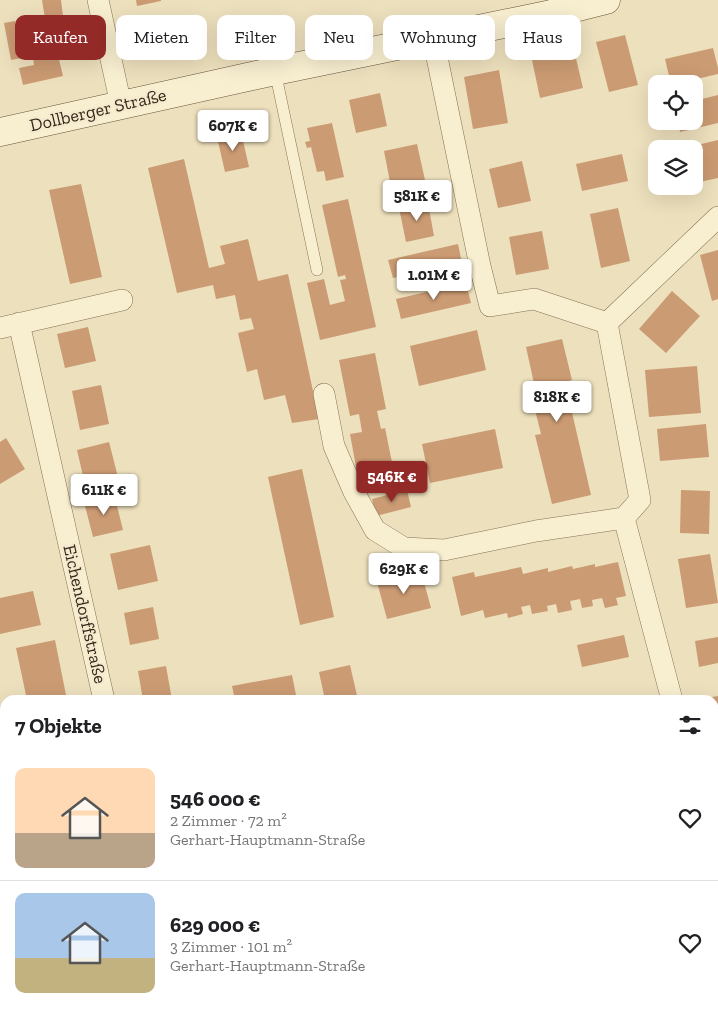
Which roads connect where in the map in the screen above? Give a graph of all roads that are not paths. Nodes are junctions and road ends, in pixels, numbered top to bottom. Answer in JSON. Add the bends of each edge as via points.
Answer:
{"nodes":[{"id":1,"x":98,"y":0,"type":"edge"},
{"id":2,"x":606,"y":0,"type":"edge"},
{"id":3,"x":495,"y":25,"type":"edge"},
{"id":4,"x":383,"y":48,"type":"edge"},
{"id":5,"x":438,"y":60,"type":"edge"},
{"id":6,"x":275,"y":71,"type":"junction"},
{"id":7,"x":121,"y":105,"type":"junction"},
{"id":8,"x":0,"y":132,"type":"edge"},
{"id":9,"x":718,"y":217,"type":"edge"},
{"id":10,"x":318,"y":270,"type":"dead end"},
{"id":11,"x":122,"y":300,"type":"dead end"},
{"id":12,"x":607,"y":323,"type":"junction"},
{"id":13,"x":10,"y":326,"type":"edge"},
{"id":14,"x":324,"y":394,"type":"dead end"},
{"id":15,"x":624,"y":518,"type":"junction"},
{"id":16,"x":103,"y":695,"type":"edge"},
{"id":17,"x":671,"y":695,"type":"edge"}],
"edges":[{"from":1,"to":7,"type":"street"},
{"from":2,"to":3,"type":"main road","name":"Dollberger Straße"},
{"from":4,"to":6,"type":"main road","name":"Dollberger Straße"},
{"from":5,"to":12,"type":"street","via":[[490,306],[534,299]]},
{"from":6,"to":7,"type":"main road","name":"Dollberger Straße"},
{"from":6,"to":10,"type":"lane"},
{"from":7,"to":8,"type":"main road","name":"Dollberger Straße"},
{"from":9,"to":12,"type":"street"},
{"from":11,"to":13,"type":"street","name":"Eichendorffstraße"},
{"from":12,"to":15,"type":"street","via":[[640,500]]},
{"from":13,"to":16,"type":"street","name":"Eichendorffstraße"},
{"from":14,"to":15,"type":"street","via":[[334,446],[354,492],[375,530],[404,548],[444,550],[536,531]]},
{"from":15,"to":17,"type":"street"}]}
